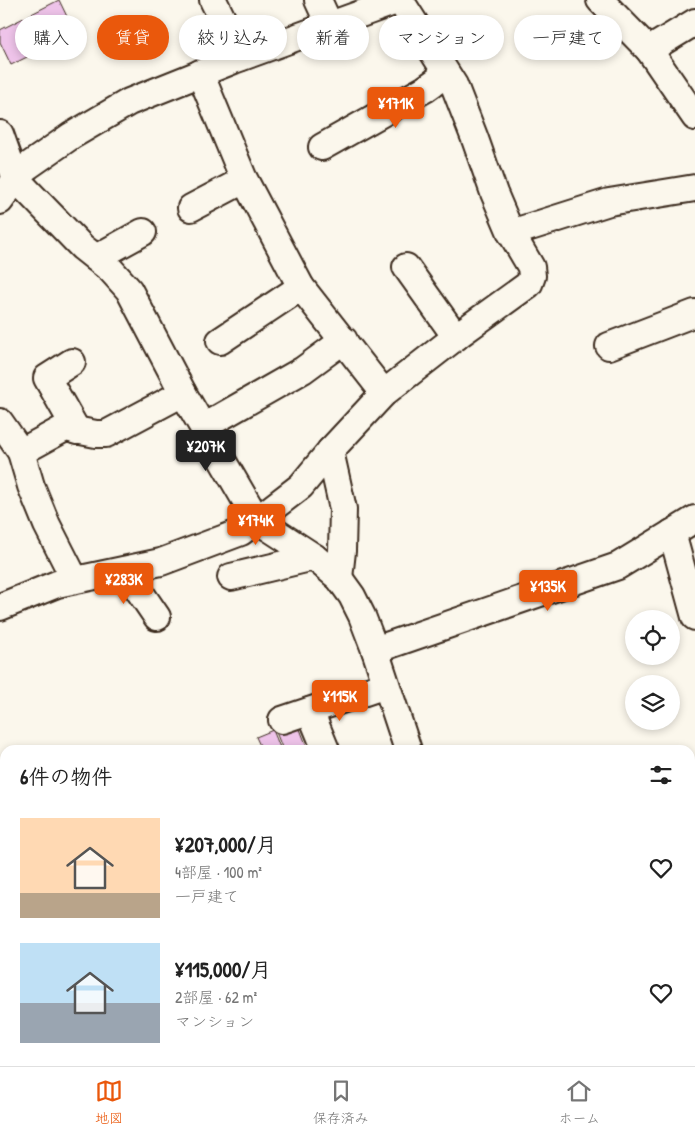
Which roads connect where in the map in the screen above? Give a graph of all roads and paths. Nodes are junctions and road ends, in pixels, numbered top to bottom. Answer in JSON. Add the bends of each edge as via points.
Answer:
{"nodes":[{"id":1,"x":213,"y":0,"type":"edge"},
{"id":2,"x":318,"y":0,"type":"edge"},
{"id":3,"x":400,"y":0,"type":"edge"},
{"id":4,"x":600,"y":0,"type":"edge"},
{"id":5,"x":220,"y":15,"type":"edge"},
{"id":6,"x":326,"y":15,"type":"edge"},
{"id":7,"x":356,"y":15,"type":"edge"},
{"id":8,"x":695,"y":22,"type":"edge"},
{"id":9,"x":649,"y":50,"type":"junction"},
{"id":10,"x":236,"y":60,"type":"edge"},
{"id":11,"x":200,"y":73,"type":"junction"},
{"id":12,"x":446,"y":74,"type":"junction"},
{"id":13,"x":695,"y":117,"type":"edge"},
{"id":14,"x":0,"y":134,"type":"edge"},
{"id":15,"x":322,"y":147,"type":"dead end"},
{"id":16,"x":16,"y":179,"type":"junction"},
{"id":17,"x":244,"y":180,"type":"junction"},
{"id":18,"x":695,"y":188,"type":"edge"},
{"id":19,"x":0,"y":201,"type":"edge"},
{"id":20,"x":191,"y":208,"type":"dead end"},
{"id":21,"x":143,"y":232,"type":"dead end"},
{"id":22,"x":511,"y":233,"type":"junction"},
{"id":23,"x":96,"y":258,"type":"junction"},
{"id":24,"x":406,"y":268,"type":"dead end"},
{"id":25,"x":301,"y":287,"type":"junction"},
{"id":26,"x":695,"y":314,"type":"edge"},
{"id":27,"x":456,"y":337,"type":"junction"},
{"id":28,"x":344,"y":340,"type":"junction"},
{"id":29,"x":220,"y":341,"type":"dead end"},
{"id":30,"x":609,"y":346,"type":"dead end"},
{"id":31,"x":72,"y":362,"type":"dead end"},
{"id":32,"x":183,"y":392,"type":"junction"},
{"id":33,"x":384,"y":393,"type":"junction"},
{"id":34,"x":0,"y":422,"type":"edge"},
{"id":35,"x":203,"y":426,"type":"junction"},
{"id":36,"x":77,"y":431,"type":"junction"},
{"id":37,"x":330,"y":451,"type":"junction"},
{"id":38,"x":21,"y":452,"type":"junction"},
{"id":39,"x":695,"y":519,"type":"edge"},
{"id":40,"x":257,"y":520,"type":"junction"},
{"id":41,"x":672,"y":534,"type":"junction"},
{"id":42,"x":314,"y":557,"type":"junction"},
{"id":43,"x":124,"y":570,"type":"junction"},
{"id":44,"x":231,"y":577,"type":"dead end"},
{"id":45,"x":339,"y":578,"type":"junction"},
{"id":46,"x":76,"y":580,"type":"junction"},
{"id":47,"x":0,"y":607,"type":"edge"},
{"id":48,"x":157,"y":617,"type":"dead end"},
{"id":49,"x":695,"y":617,"type":"edge"},
{"id":50,"x":375,"y":650,"type":"junction"},
{"id":51,"x":386,"y":685,"type":"junction"},
{"id":52,"x":310,"y":711,"type":"junction"},
{"id":53,"x":282,"y":720,"type":"dead end"},
{"id":54,"x":324,"y":745,"type":"edge"},
{"id":55,"x":406,"y":745,"type":"edge"}],
"edges":[{"from":1,"to":5,"type":"street"},
{"from":2,"to":6,"type":"street"},
{"from":3,"to":7,"type":"street"},
{"from":3,"to":12,"type":"street"},
{"from":4,"to":9,"type":"street"},
{"from":8,"to":9,"type":"street"},
{"from":9,"to":13,"type":"street"},
{"from":10,"to":11,"type":"street"},
{"from":11,"to":16,"type":"street","via":[[129,102],[71,136],[28,166]]},
{"from":11,"to":17,"type":"street"},
{"from":12,"to":15,"type":"street"},
{"from":12,"to":22,"type":"street","via":[[454,85]]},
{"from":14,"to":16,"type":"street"},
{"from":16,"to":19,"type":"street"},
{"from":16,"to":23,"type":"street"},
{"from":17,"to":20,"type":"street"},
{"from":17,"to":25,"type":"street"},
{"from":18,"to":22,"type":"street","via":[[609,202]]},
{"from":21,"to":23,"type":"street"},
{"from":22,"to":27,"type":"street","via":[[531,267],[530,284]]},
{"from":23,"to":32,"type":"street","via":[[129,290]]},
{"from":24,"to":27,"type":"street"},
{"from":25,"to":28,"type":"street"},
{"from":25,"to":29,"type":"street"},
{"from":26,"to":30,"type":"street"},
{"from":27,"to":33,"type":"street"},
{"from":28,"to":33,"type":"street"},
{"from":28,"to":35,"type":"street","via":[[303,370]]},
{"from":31,"to":36,"type":"street","via":[[47,378]]},
{"from":32,"to":35,"type":"street"},
{"from":32,"to":36,"type":"street","via":[[106,434]]},
{"from":33,"to":37,"type":"street"},
{"from":34,"to":38,"type":"street"},
{"from":35,"to":40,"type":"street"},
{"from":36,"to":38,"type":"street","via":[[65,428]]},
{"from":37,"to":40,"type":"street","via":[[301,486]]},
{"from":37,"to":45,"type":"street","via":[[343,509]]},
{"from":38,"to":46,"type":"street","via":[[44,518]]},
{"from":39,"to":41,"type":"street"},
{"from":40,"to":42,"type":"street"},
{"from":40,"to":43,"type":"street","via":[[241,532],[223,539],[160,562]]},
{"from":41,"to":49,"type":"street"},
{"from":41,"to":50,"type":"street","via":[[618,566]]},
{"from":42,"to":44,"type":"street"},
{"from":42,"to":45,"type":"street"},
{"from":43,"to":46,"type":"street"},
{"from":43,"to":48,"type":"street"},
{"from":45,"to":50,"type":"street","via":[[352,596]]},
{"from":46,"to":47,"type":"street","via":[[57,584]]},
{"from":50,"to":51,"type":"street"},
{"from":51,"to":52,"type":"street"},
{"from":51,"to":55,"type":"street"},
{"from":52,"to":53,"type":"street"},
{"from":52,"to":54,"type":"street"}]}
